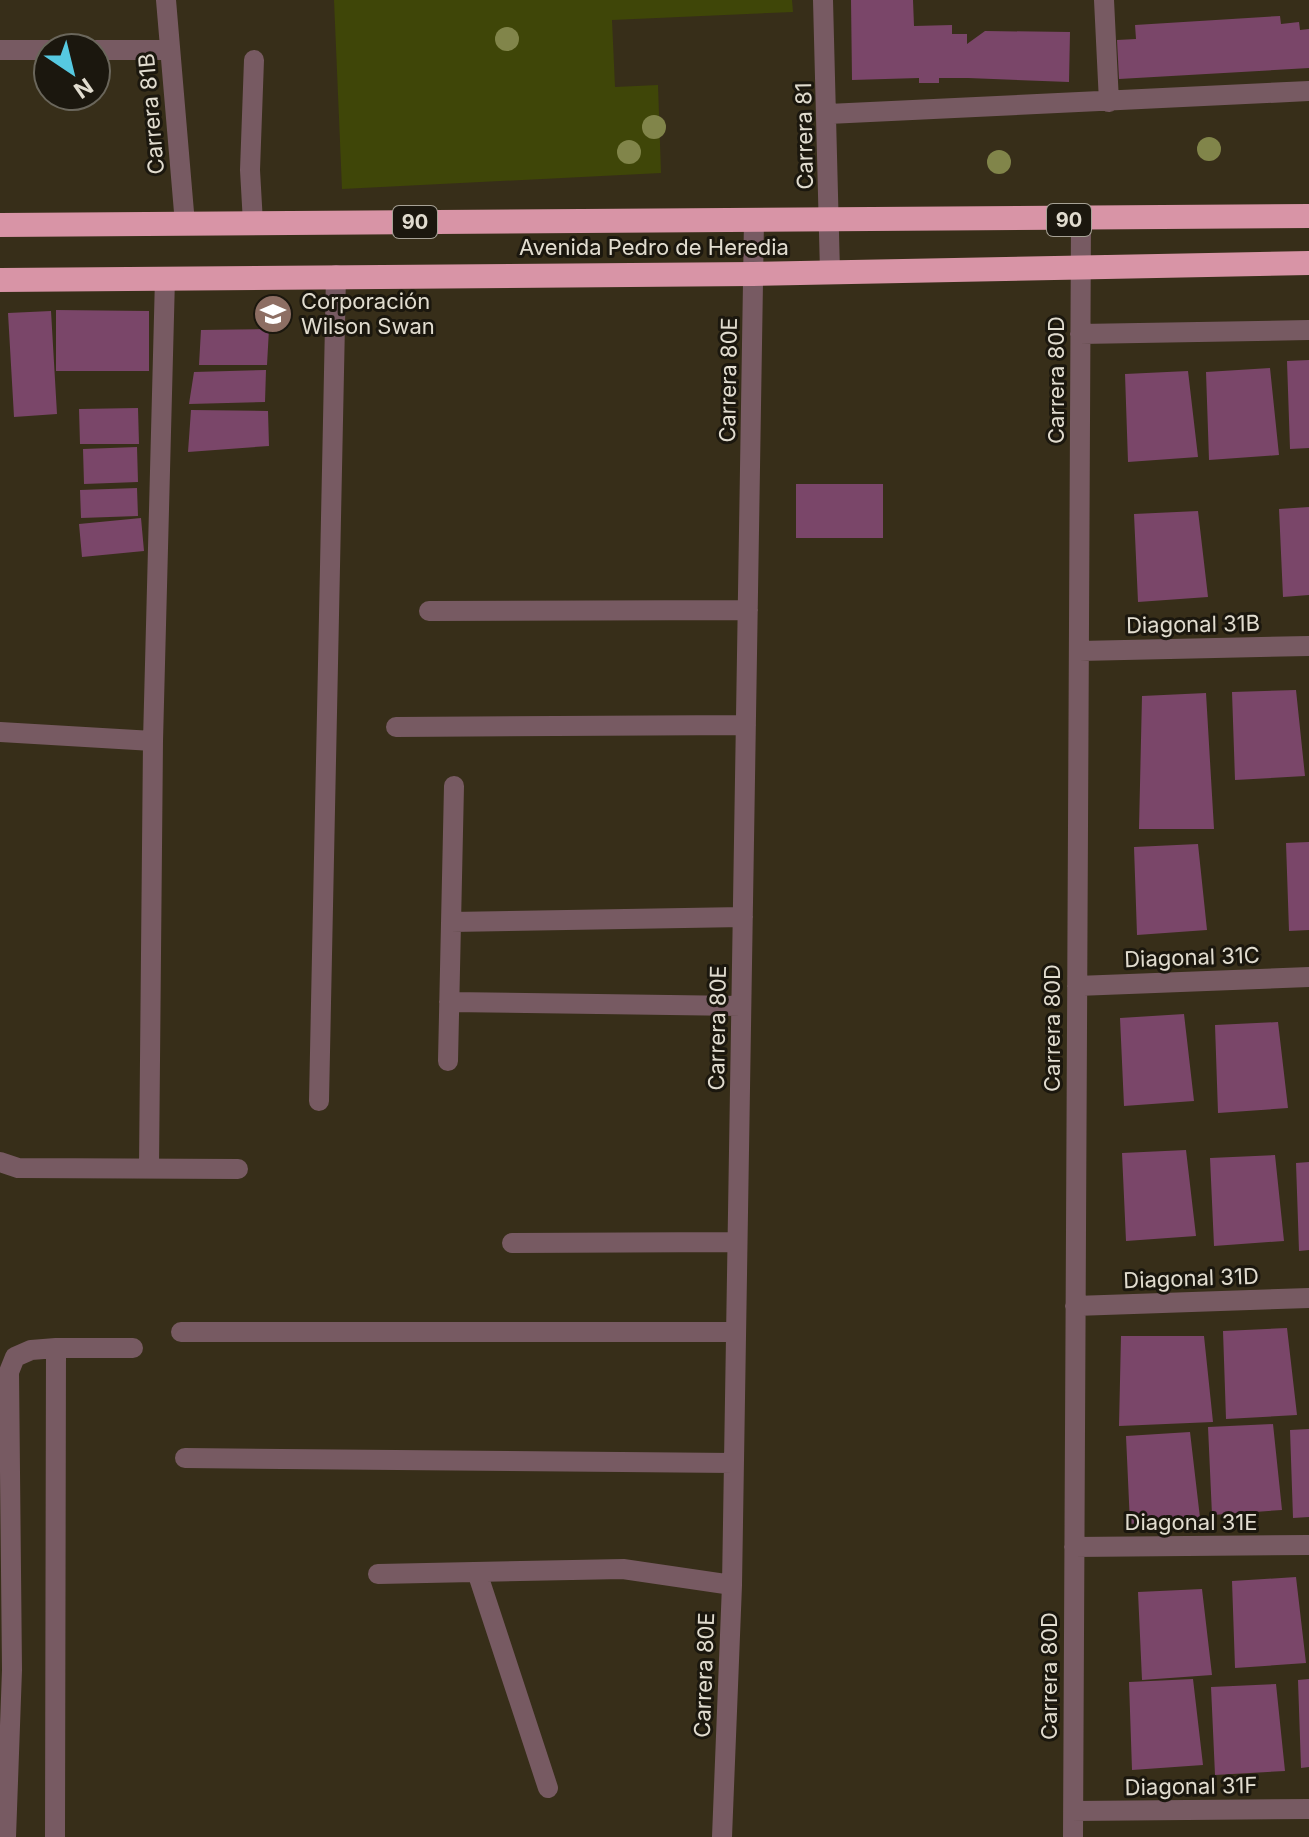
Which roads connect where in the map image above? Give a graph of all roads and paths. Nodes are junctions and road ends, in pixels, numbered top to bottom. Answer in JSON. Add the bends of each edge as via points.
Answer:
{"nodes":[{"id":1,"x":166,"y":0,"type":"edge"},
{"id":2,"x":823,"y":0,"type":"edge"},
{"id":3,"x":1104,"y":0,"type":"edge"},
{"id":4,"x":0,"y":50,"type":"edge"},
{"id":5,"x":32,"y":50,"type":"edge"},
{"id":6,"x":112,"y":50,"type":"edge"},
{"id":7,"x":170,"y":50,"type":"junction"},
{"id":8,"x":254,"y":60,"type":"dead end"},
{"id":9,"x":1309,"y":91,"type":"edge"},
{"id":10,"x":1109,"y":102,"type":"junction"},
{"id":11,"x":828,"y":114,"type":"junction"},
{"id":12,"x":1309,"y":216,"type":"edge"},
{"id":13,"x":754,"y":220,"type":"junction"},
{"id":14,"x":1081,"y":220,"type":"junction"},
{"id":15,"x":829,"y":221,"type":"junction"},
{"id":16,"x":253,"y":223,"type":"junction"},
{"id":17,"x":185,"y":224,"type":"junction"},
{"id":18,"x":0,"y":225,"type":"edge"},
{"id":19,"x":1309,"y":263,"type":"edge"},
{"id":20,"x":1081,"y":268,"type":"junction"},
{"id":21,"x":830,"y":272,"type":"junction"},
{"id":22,"x":753,"y":274,"type":"junction"},
{"id":23,"x":336,"y":275,"type":"junction"},
{"id":24,"x":165,"y":278,"type":"junction"},
{"id":25,"x":0,"y":280,"type":"edge"},
{"id":26,"x":1309,"y":330,"type":"edge"},
{"id":27,"x":1080,"y":334,"type":"junction"},
{"id":28,"x":748,"y":610,"type":"junction"},
{"id":29,"x":429,"y":611,"type":"dead end"},
{"id":30,"x":1309,"y":646,"type":"edge"},
{"id":31,"x":1079,"y":651,"type":"junction"},
{"id":32,"x":746,"y":725,"type":"junction"},
{"id":33,"x":396,"y":727,"type":"dead end"},
{"id":34,"x":0,"y":732,"type":"edge"},
{"id":35,"x":153,"y":741,"type":"junction"},
{"id":36,"x":454,"y":786,"type":"dead end"},
{"id":37,"x":743,"y":917,"type":"junction"},
{"id":38,"x":451,"y":922,"type":"junction"},
{"id":39,"x":1309,"y":977,"type":"edge"},
{"id":40,"x":1077,"y":986,"type":"junction"},
{"id":41,"x":449,"y":1002,"type":"junction"},
{"id":42,"x":741,"y":1006,"type":"junction"},
{"id":43,"x":448,"y":1061,"type":"dead end"},
{"id":44,"x":319,"y":1101,"type":"dead end"},
{"id":45,"x":0,"y":1162,"type":"edge"},
{"id":46,"x":149,"y":1167,"type":"junction"},
{"id":47,"x":238,"y":1169,"type":"dead end"},
{"id":48,"x":737,"y":1242,"type":"junction"},
{"id":49,"x":512,"y":1243,"type":"dead end"},
{"id":50,"x":1309,"y":1298,"type":"edge"},
{"id":51,"x":1075,"y":1306,"type":"junction"},
{"id":52,"x":181,"y":1332,"type":"dead end"},
{"id":53,"x":736,"y":1332,"type":"junction"},
{"id":54,"x":56,"y":1348,"type":"junction"},
{"id":55,"x":133,"y":1348,"type":"dead end"},
{"id":56,"x":185,"y":1458,"type":"dead end"},
{"id":57,"x":734,"y":1463,"type":"junction"},
{"id":58,"x":1309,"y":1545,"type":"edge"},
{"id":59,"x":1074,"y":1547,"type":"junction"},
{"id":60,"x":477,"y":1572,"type":"junction"},
{"id":61,"x":378,"y":1574,"type":"dead end"},
{"id":62,"x":732,"y":1585,"type":"junction"},
{"id":63,"x":548,"y":1788,"type":"dead end"},
{"id":64,"x":1309,"y":1809,"type":"edge"},
{"id":65,"x":1073,"y":1811,"type":"junction"},
{"id":66,"x":6,"y":1837,"type":"edge"},
{"id":67,"x":55,"y":1837,"type":"edge"},
{"id":68,"x":722,"y":1837,"type":"edge"},
{"id":69,"x":1073,"y":1837,"type":"edge"}],
"edges":[{"from":1,"to":7,"type":"street","name":"Carrera 81B"},
{"from":2,"to":11,"type":"street","name":"Carrera 81"},
{"from":3,"to":10,"type":"street"},
{"from":4,"to":5,"type":"street"},
{"from":6,"to":7,"type":"street"},
{"from":7,"to":17,"type":"street","name":"Carrera 81B"},
{"from":8,"to":16,"type":"street"},
{"from":9,"to":10,"type":"street"},
{"from":10,"to":11,"type":"street"},
{"from":11,"to":15,"type":"street","name":"Carrera 81"},
{"from":12,"to":14,"type":"highway","name":"Avenida Pedro de Heredia","number":"90"},
{"from":13,"to":15,"type":"highway","name":"Avenida Pedro de Heredia","number":"90"},
{"from":13,"to":16,"type":"highway","name":"Avenida Pedro de Heredia","number":"90"},
{"from":13,"to":22,"type":"street","name":"Carrera 80E"},
{"from":14,"to":15,"type":"highway","name":"Avenida Pedro de Heredia","number":"90"},
{"from":14,"to":20,"type":"street","name":"Carrera 80D"},
{"from":15,"to":21,"type":"street","name":"Carrera 81"},
{"from":16,"to":17,"type":"highway","name":"Avenida Pedro de Heredia","number":"90"},
{"from":17,"to":18,"type":"highway","name":"Avenida Pedro de Heredia","number":"90"},
{"from":19,"to":20,"type":"highway","name":"Avenida Pedro de Heredia","number":"90"},
{"from":20,"to":21,"type":"highway","name":"Avenida Pedro de Heredia","number":"90"},
{"from":20,"to":27,"type":"street","name":"Carrera 80D"},
{"from":21,"to":22,"type":"highway","name":"Avenida Pedro de Heredia","number":"90"},
{"from":22,"to":23,"type":"highway","name":"Avenida Pedro de Heredia","number":"90"},
{"from":22,"to":28,"type":"street","name":"Carrera 80E"},
{"from":23,"to":24,"type":"highway","name":"Avenida Pedro de Heredia","number":"90"},
{"from":23,"to":44,"type":"street"},
{"from":24,"to":25,"type":"highway","name":"Avenida Pedro de Heredia","number":"90"},
{"from":24,"to":35,"type":"street"},
{"from":26,"to":27,"type":"street"},
{"from":27,"to":31,"type":"street","name":"Carrera 80D"},
{"from":28,"to":29,"type":"street"},
{"from":28,"to":32,"type":"street","name":"Carrera 80E"},
{"from":30,"to":31,"type":"street","name":"Diagonal 31B"},
{"from":31,"to":40,"type":"street","name":"Carrera 80D"},
{"from":32,"to":33,"type":"street"},
{"from":32,"to":37,"type":"street","name":"Carrera 80E"},
{"from":34,"to":35,"type":"street"},
{"from":35,"to":46,"type":"street"},
{"from":36,"to":38,"type":"street"},
{"from":37,"to":38,"type":"street"},
{"from":37,"to":42,"type":"street","name":"Carrera 80E"},
{"from":38,"to":41,"type":"street"},
{"from":39,"to":40,"type":"street","name":"Diagonal 31C"},
{"from":40,"to":51,"type":"street","name":"Carrera 80D"},
{"from":41,"to":42,"type":"street"},
{"from":41,"to":43,"type":"street"},
{"from":42,"to":48,"type":"street","name":"Carrera 80E"},
{"from":45,"to":46,"type":"street","via":[[18,1168]]},
{"from":46,"to":47,"type":"street"},
{"from":48,"to":49,"type":"street"},
{"from":48,"to":53,"type":"street","name":"Carrera 80E"},
{"from":50,"to":51,"type":"street","name":"Diagonal 31D"},
{"from":51,"to":59,"type":"street","name":"Carrera 80D"},
{"from":52,"to":53,"type":"street"},
{"from":53,"to":57,"type":"street","name":"Carrera 80E"},
{"from":54,"to":55,"type":"street"},
{"from":54,"to":66,"type":"street","via":[[15,1357],[9,1372],[12,1670]]},
{"from":54,"to":67,"type":"street"},
{"from":56,"to":57,"type":"street"},
{"from":57,"to":62,"type":"street","name":"Carrera 80E"},
{"from":58,"to":59,"type":"street","name":"Diagonal 31E"},
{"from":59,"to":65,"type":"street","name":"Carrera 80D"},
{"from":60,"to":61,"type":"street"},
{"from":60,"to":62,"type":"street","via":[[623,1569]]},
{"from":60,"to":63,"type":"street"},
{"from":62,"to":68,"type":"street","name":"Carrera 80E"},
{"from":64,"to":65,"type":"street","name":"Diagonal 31F"},
{"from":65,"to":69,"type":"street","name":"Carrera 80D"}]}
